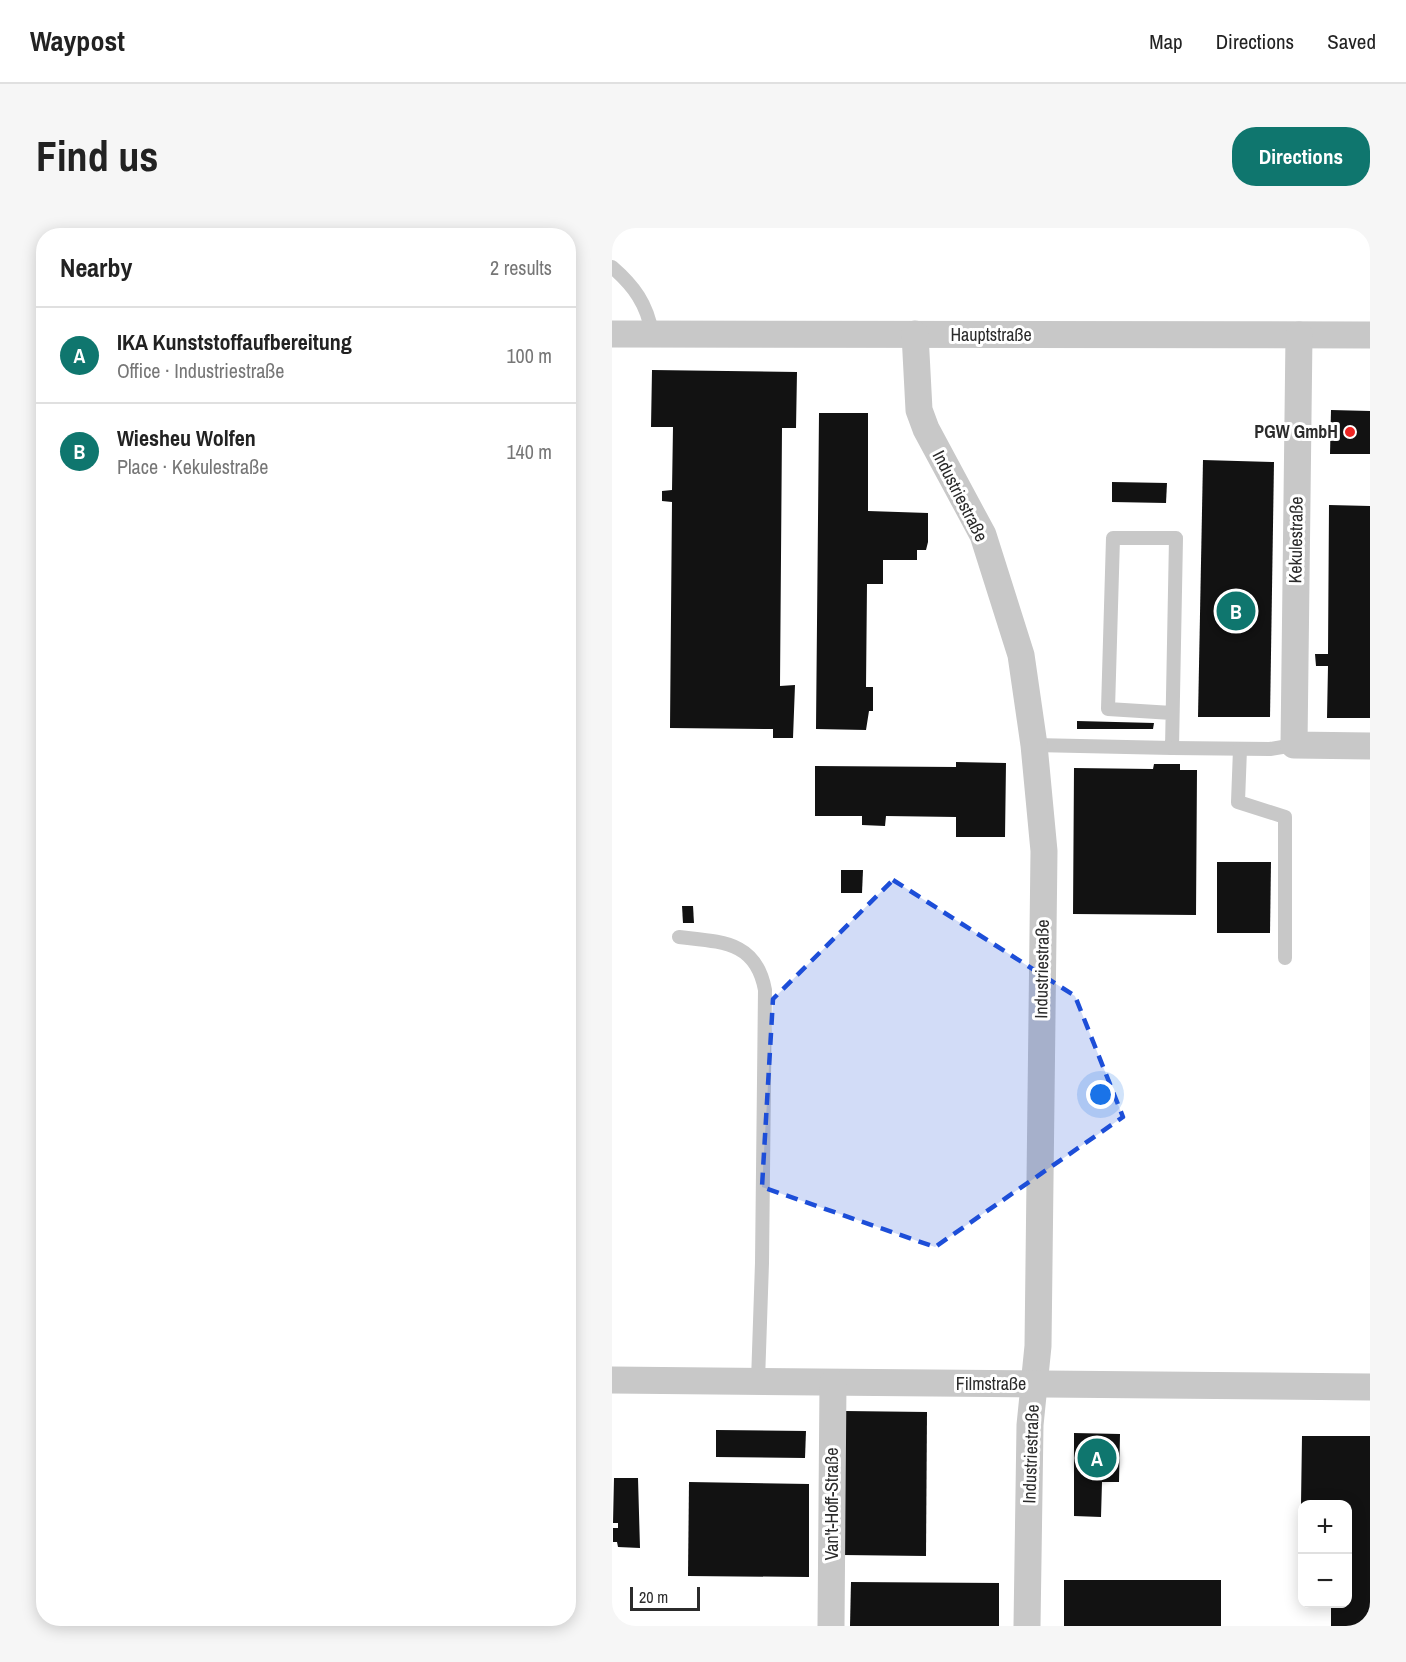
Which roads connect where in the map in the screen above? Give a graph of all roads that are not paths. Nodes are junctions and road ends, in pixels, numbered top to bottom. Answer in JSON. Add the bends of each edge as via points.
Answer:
{"nodes":[{"id":1,"x":612,"y":267,"type":"edge"},
{"id":2,"x":652,"y":333,"type":"junction"},
{"id":3,"x":612,"y":334,"type":"edge"},
{"id":4,"x":915,"y":334,"type":"junction"},
{"id":5,"x":1299,"y":335,"type":"junction"},
{"id":6,"x":1370,"y":335,"type":"edge"},
{"id":7,"x":1172,"y":713,"type":"junction"},
{"id":8,"x":1034,"y":745,"type":"junction"},
{"id":9,"x":1294,"y":745,"type":"junction"},
{"id":10,"x":1370,"y":746,"type":"edge"},
{"id":11,"x":1172,"y":748,"type":"junction"},
{"id":12,"x":1239,"y":748,"type":"junction"},
{"id":13,"x":679,"y":937,"type":"dead end"},
{"id":14,"x":1285,"y":958,"type":"dead end"},
{"id":15,"x":612,"y":1380,"type":"edge"},
{"id":16,"x":758,"y":1381,"type":"junction"},
{"id":17,"x":833,"y":1383,"type":"junction"},
{"id":18,"x":1034,"y":1383,"type":"junction"},
{"id":19,"x":1370,"y":1387,"type":"edge"},
{"id":20,"x":831,"y":1626,"type":"edge"},
{"id":21,"x":1027,"y":1626,"type":"edge"}],
"edges":[{"from":1,"to":2,"type":"lane","via":[[631,284],[648,311]]},
{"from":2,"to":3,"type":"street","name":"Hauptstraße"},
{"from":2,"to":4,"type":"street","name":"Hauptstraße"},
{"from":4,"to":5,"type":"street","name":"Hauptstraße"},
{"from":4,"to":8,"type":"street","name":"Industriestraße","via":[[919,410],[983,535],[1021,656]]},
{"from":5,"to":6,"type":"street","name":"Hauptstraße"},
{"from":5,"to":9,"type":"street","name":"Kekulestraße"},
{"from":7,"to":7,"type":"lane","via":[[1176,538],[1113,538],[1108,709]]},
{"from":7,"to":11,"type":"lane"},
{"from":8,"to":11,"type":"lane"},
{"from":8,"to":18,"type":"street","name":"Industriestraße","via":[[1044,851],[1038,1346]]},
{"from":9,"to":10,"type":"street"},
{"from":9,"to":12,"type":"lane"},
{"from":11,"to":12,"type":"lane"},
{"from":12,"to":14,"type":"lane","via":[[1238,802],[1284,817]]},
{"from":13,"to":16,"type":"lane","via":[[750,953],[762,970],[765,990]]},
{"from":15,"to":16,"type":"street","name":"Filmstraße"},
{"from":16,"to":17,"type":"street","name":"Filmstraße"},
{"from":17,"to":18,"type":"street","name":"Filmstraße"},
{"from":17,"to":20,"type":"street","name":"Van't-Hoff-Straße"},
{"from":18,"to":19,"type":"street","name":"Filmstraße"},
{"from":18,"to":21,"type":"street","name":"Industriestraße"}]}
